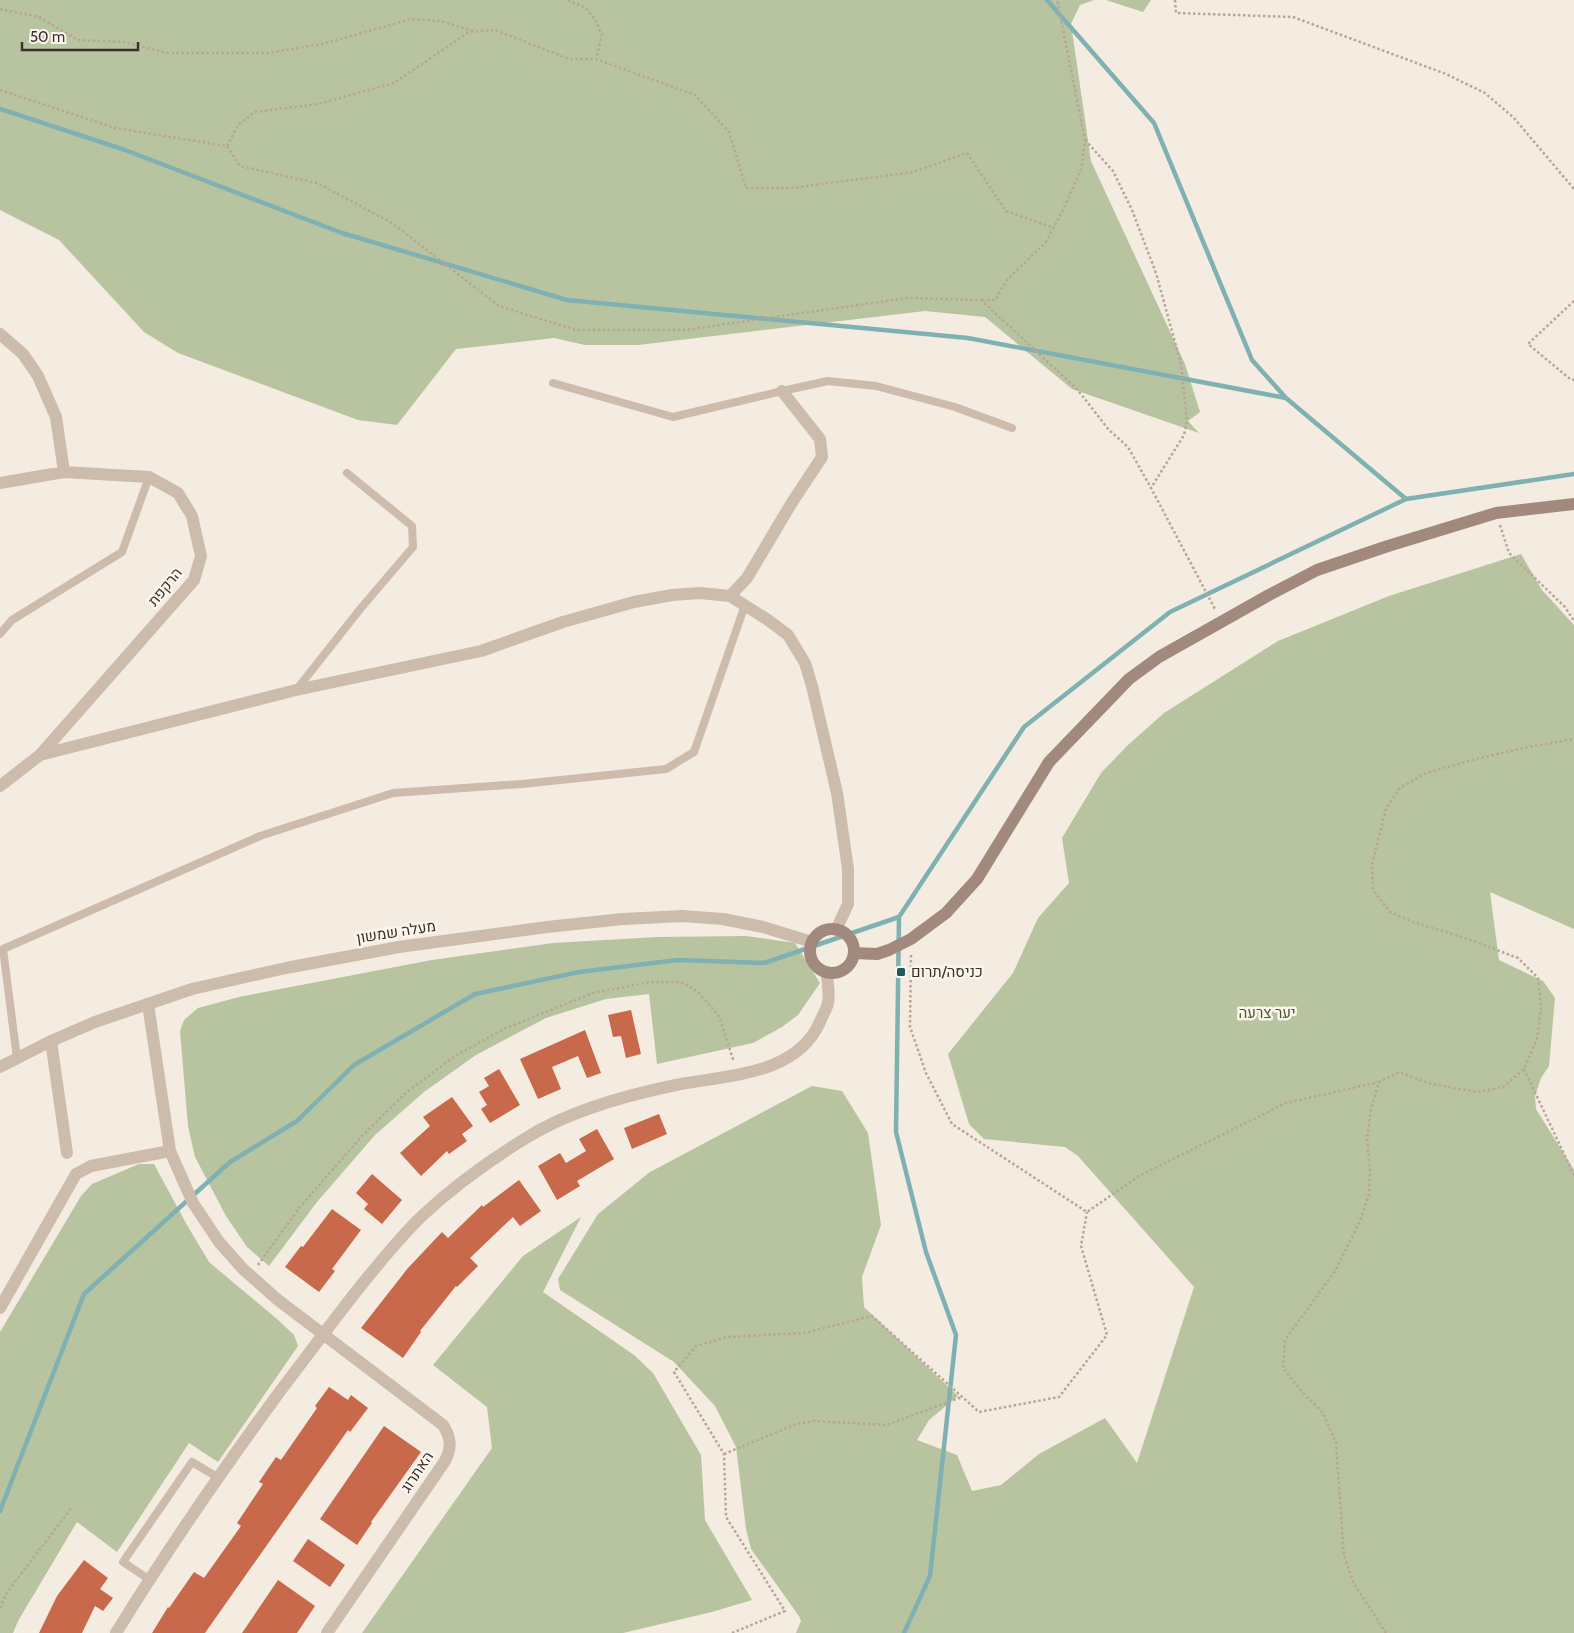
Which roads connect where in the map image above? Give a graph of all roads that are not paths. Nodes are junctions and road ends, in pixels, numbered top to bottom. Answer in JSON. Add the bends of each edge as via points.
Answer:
{"nodes":[{"id":1,"x":0,"y":334,"type":"edge"},
{"id":2,"x":553,"y":384,"type":"dead end"},
{"id":3,"x":782,"y":391,"type":"junction"},
{"id":4,"x":1012,"y":428,"type":"dead end"},
{"id":5,"x":64,"y":472,"type":"junction"},
{"id":6,"x":347,"y":473,"type":"dead end"},
{"id":7,"x":149,"y":477,"type":"junction"},
{"id":8,"x":0,"y":483,"type":"edge"},
{"id":9,"x":1574,"y":504,"type":"edge"},
{"id":10,"x":730,"y":596,"type":"junction"},
{"id":11,"x":745,"y":605,"type":"junction"},
{"id":12,"x":0,"y":634,"type":"edge"},
{"id":13,"x":296,"y":690,"type":"junction"},
{"id":14,"x":40,"y":755,"type":"junction"},
{"id":15,"x":0,"y":786,"type":"edge"},
{"id":16,"x":836,"y":930,"type":"junction"},
{"id":17,"x":812,"y":942,"type":"junction"},
{"id":18,"x":854,"y":953,"type":"junction"},
{"id":19,"x":826,"y":972,"type":"junction"},
{"id":20,"x":148,"y":1004,"type":"junction"},
{"id":21,"x":51,"y":1041,"type":"junction"},
{"id":22,"x":17,"y":1058,"type":"junction"},
{"id":23,"x":0,"y":1067,"type":"edge"},
{"id":24,"x":170,"y":1151,"type":"junction"},
{"id":25,"x":67,"y":1153,"type":"dead end"},
{"id":26,"x":0,"y":1308,"type":"edge"},
{"id":27,"x":323,"y":1334,"type":"junction"},
{"id":28,"x":219,"y":1478,"type":"junction"},
{"id":29,"x":150,"y":1580,"type":"junction"},
{"id":30,"x":116,"y":1633,"type":"edge"},
{"id":31,"x":327,"y":1633,"type":"edge"}],
"edges":[{"from":1,"to":5,"type":"street","via":[[23,354],[38,376],[56,417]]},
{"from":2,"to":3,"type":"lane","via":[[673,418]]},
{"from":3,"to":4,"type":"lane","via":[[828,381],[876,386],[955,407]]},
{"from":3,"to":10,"type":"street","via":[[820,439],[822,457],[748,578]]},
{"from":5,"to":7,"type":"street","name":"הרקפת"},
{"from":5,"to":8,"type":"street","name":"הרקפת"},
{"from":6,"to":13,"type":"lane","via":[[412,526],[413,547]]},
{"from":7,"to":12,"type":"lane","via":[[122,552],[12,620]]},
{"from":7,"to":14,"type":"street","name":"הרקפת","via":[[178,493],[192,516],[201,556],[194,580]]},
{"from":9,"to":18,"type":"main road","via":[[1496,513],[1318,570],[1159,657],[1129,679],[1049,762],[977,879],[946,913],[911,939],[877,954]]},
{"from":10,"to":11,"type":"street"},
{"from":10,"to":13,"type":"street","via":[[700,593],[634,602],[481,651]]},
{"from":11,"to":16,"type":"street","via":[[788,635],[805,663],[812,686],[837,792],[848,869],[848,904]]},
{"from":11,"to":22,"type":"lane","via":[[694,752],[666,769],[393,793],[260,836],[2,949]]},
{"from":13,"to":14,"type":"street"},
{"from":14,"to":15,"type":"street"},
{"from":16,"to":17,"type":"main road","via":[[822,932]]},
{"from":16,"to":18,"type":"main road","via":[[846,934]]},
{"from":17,"to":19,"type":"main road","via":[[812,960]]},
{"from":17,"to":20,"type":"street","name":"מעלה שמשון","via":[[723,918],[623,919],[399,947],[239,978]]},
{"from":18,"to":19,"type":"main road","via":[[844,969]]},
{"from":19,"to":27,"type":"street","via":[[828,1002],[817,1028],[803,1047],[779,1063],[738,1076],[676,1085],[607,1103],[529,1136],[456,1186],[422,1216],[388,1252]]},
{"from":20,"to":21,"type":"street","name":"מעלה שמשון"},
{"from":20,"to":24,"type":"street"},
{"from":21,"to":22,"type":"street","name":"מעלה שמשון"},
{"from":21,"to":25,"type":"street"},
{"from":22,"to":23,"type":"street","name":"מעלה שמשון"},
{"from":24,"to":26,"type":"street","via":[[91,1166],[76,1174]]},
{"from":24,"to":27,"type":"street","via":[[194,1203],[219,1242],[278,1300]]},
{"from":27,"to":28,"type":"street"},
{"from":27,"to":31,"type":"street","name":"האתרוג","via":[[443,1425],[451,1446],[445,1461]]},
{"from":28,"to":29,"type":"street"},
{"from":28,"to":29,"type":"lane","via":[[192,1462],[123,1562]]},
{"from":29,"to":30,"type":"street"}]}
